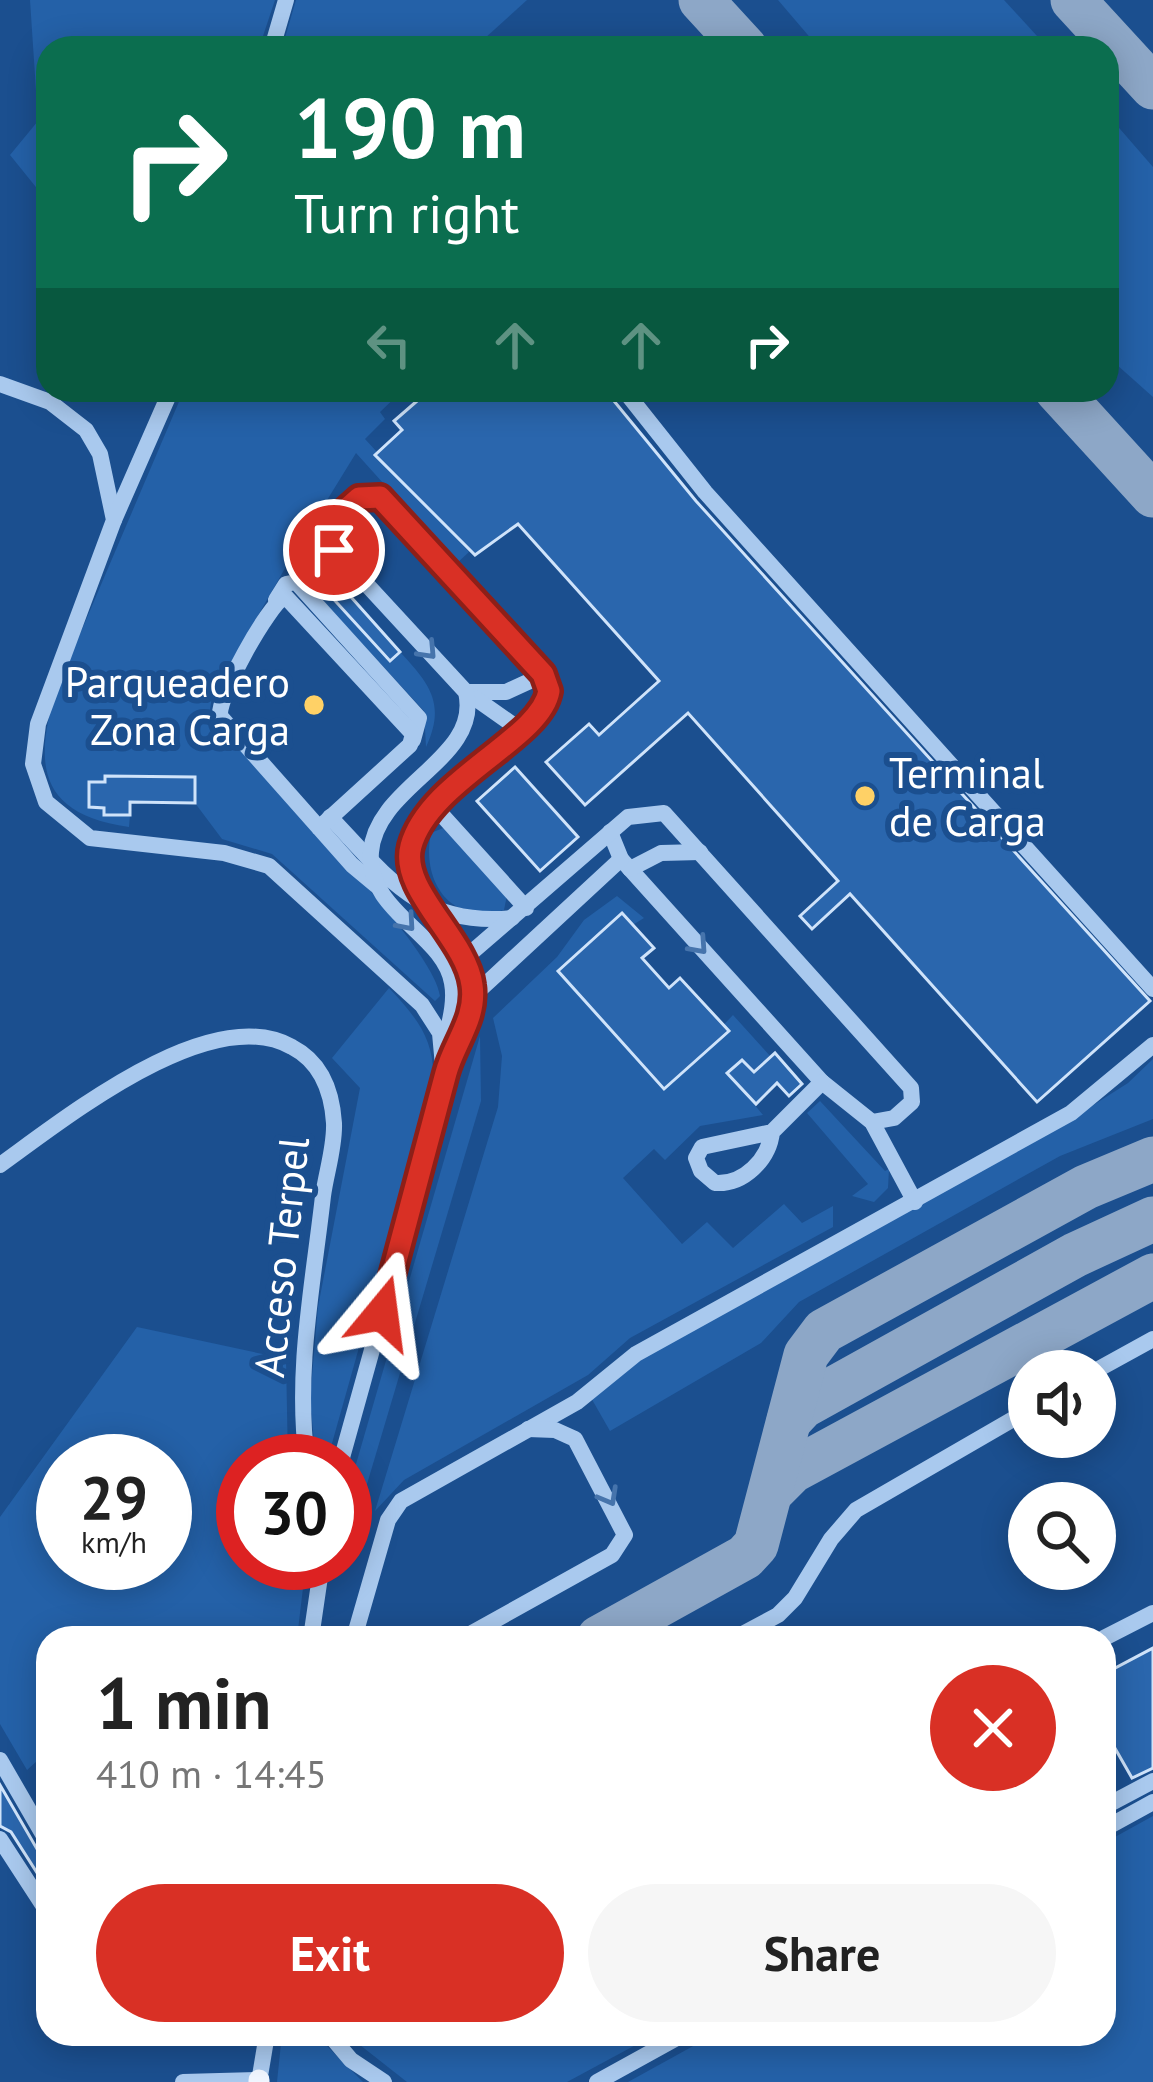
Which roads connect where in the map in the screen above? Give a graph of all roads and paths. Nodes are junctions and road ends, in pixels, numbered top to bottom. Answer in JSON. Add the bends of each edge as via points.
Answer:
{"nodes":[{"id":1,"x":286,"y":0,"type":"edge"},
{"id":2,"x":276,"y":36,"type":"edge"},
{"id":3,"x":0,"y":384,"type":"edge"},
{"id":4,"x":36,"y":397,"type":"edge"},
{"id":5,"x":50,"y":402,"type":"edge"},
{"id":6,"x":166,"y":402,"type":"edge"},
{"id":7,"x":634,"y":402,"type":"edge"},
{"id":8,"x":114,"y":520,"type":"junction"},
{"id":9,"x":543,"y":674,"type":"junction"},
{"id":10,"x":466,"y":692,"type":"junction"},
{"id":11,"x":519,"y":729,"type":"junction"},
{"id":12,"x":433,"y":805,"type":"junction"},
{"id":13,"x":325,"y":822,"type":"junction"},
{"id":14,"x":610,"y":832,"type":"junction"},
{"id":15,"x":700,"y":852,"type":"junction"},
{"id":16,"x":370,"y":859,"type":"junction"},
{"id":17,"x":626,"y":864,"type":"junction"},
{"id":18,"x":376,"y":886,"type":"junction"},
{"id":19,"x":436,"y":913,"type":"junction"},
{"id":20,"x":519,"y":913,"type":"junction"},
{"id":21,"x":465,"y":958,"type":"junction"},
{"id":22,"x":449,"y":972,"type":"junction"},
{"id":23,"x":1153,"y":989,"type":"edge"},
{"id":24,"x":473,"y":996,"type":"junction"},
{"id":25,"x":1153,"y":1046,"type":"edge"},
{"id":26,"x":444,"y":1047,"type":"junction"},
{"id":27,"x":446,"y":1072,"type":"junction"},
{"id":28,"x":823,"y":1082,"type":"junction"},
{"id":29,"x":872,"y":1122,"type":"junction"},
{"id":30,"x":772,"y":1132,"type":"dead end"},
{"id":31,"x":0,"y":1165,"type":"edge"},
{"id":32,"x":915,"y":1202,"type":"junction"},
{"id":33,"x":1153,"y":1339,"type":"edge"},
{"id":34,"x":1116,"y":1359,"type":"edge"},
{"id":35,"x":1008,"y":1422,"type":"edge"},
{"id":36,"x":527,"y":1429,"type":"junction"},
{"id":37,"x":304,"y":1434,"type":"edge"},
{"id":38,"x":348,"y":1434,"type":"edge"},
{"id":39,"x":318,"y":1590,"type":"edge"},
{"id":40,"x":1153,"y":1613,"type":"edge"},
{"id":41,"x":313,"y":1626,"type":"edge"},
{"id":42,"x":356,"y":1626,"type":"edge"},
{"id":43,"x":485,"y":1626,"type":"edge"},
{"id":44,"x":757,"y":1626,"type":"edge"},
{"id":45,"x":1116,"y":1632,"type":"edge"},
{"id":46,"x":0,"y":1760,"type":"edge"},
{"id":47,"x":1153,"y":1781,"type":"edge"},
{"id":48,"x":1116,"y":1801,"type":"edge"},
{"id":49,"x":1153,"y":1802,"type":"edge"},
{"id":50,"x":36,"y":1822,"type":"edge"},
{"id":51,"x":1116,"y":1822,"type":"edge"},
{"id":52,"x":0,"y":1839,"type":"edge"},
{"id":53,"x":36,"y":1894,"type":"edge"},
{"id":54,"x":265,"y":2046,"type":"edge"},
{"id":55,"x":339,"y":2046,"type":"edge"},
{"id":56,"x":662,"y":2046,"type":"edge"},
{"id":57,"x":259,"y":2081,"type":"edge"},
{"id":58,"x":183,"y":2082,"type":"edge"},
{"id":59,"x":384,"y":2082,"type":"edge"},
{"id":60,"x":598,"y":2082,"type":"edge"}],
"edges":[{"from":1,"to":2,"type":"street"},
{"from":3,"to":4,"type":"street"},
{"from":5,"to":8,"type":"street","via":[[86,430],[100,454]]},
{"from":6,"to":8,"type":"street"},
{"from":7,"to":23,"type":"street","via":[[705,492]]},
{"from":8,"to":26,"type":"street","via":[[38,724],[33,764],[46,802],[90,838],[224,853],[268,866],[422,1005]]},
{"from":9,"to":10,"type":"street","via":[[506,692]]},
{"from":9,"to":10,"type":"street","one_way":true,"via":[[380,497],[359,498],[333,527],[334,550]]},
{"from":9,"to":11,"type":"street","via":[[548,699]]},
{"from":10,"to":11,"type":"street"},
{"from":10,"to":16,"type":"street","via":[[466,727],[382,814]]},
{"from":11,"to":12,"type":"street"},
{"from":12,"to":19,"type":"street","via":[[409,864]]},
{"from":12,"to":20,"type":"street"},
{"from":13,"to":13,"type":"street","via":[[218,710],[274,604],[290,597],[413,740]]},
{"from":13,"to":16,"type":"street"},
{"from":13,"to":18,"type":"street"},
{"from":14,"to":15,"type":"street","via":[[636,813],[664,813]]},
{"from":14,"to":17,"type":"street"},
{"from":14,"to":20,"type":"street"},
{"from":15,"to":17,"type":"street"},
{"from":15,"to":29,"type":"street","via":[[911,1088],[902,1113]]},
{"from":16,"to":18,"type":"street"},
{"from":16,"to":19,"type":"street"},
{"from":17,"to":24,"type":"street"},
{"from":17,"to":28,"type":"street","one_way":true},
{"from":18,"to":22,"type":"street","one_way":true},
{"from":19,"to":20,"type":"street","via":[[476,922]]},
{"from":19,"to":21,"type":"street"},
{"from":20,"to":21,"type":"street"},
{"from":21,"to":22,"type":"street"},
{"from":21,"to":24,"type":"street"},
{"from":22,"to":26,"type":"street"},
{"from":24,"to":27,"type":"street"},
{"from":25,"to":32,"type":"street","via":[[1071,1113]]},
{"from":26,"to":27,"type":"street"},
{"from":27,"to":38,"type":"street"},
{"from":28,"to":29,"type":"street"},
{"from":28,"to":30,"type":"street"},
{"from":29,"to":32,"type":"street"},
{"from":31,"to":37,"type":"street","name":"Acceso Terpel","via":[[121,1084],[202,1042],[242,1032],[274,1036],[306,1054],[327,1084],[334,1126],[305,1340]]},
{"from":32,"to":36,"type":"street","via":[[636,1354],[595,1390]]},
{"from":33,"to":34,"type":"street"},
{"from":35,"to":44,"type":"street","via":[[856,1510],[795,1598]]},
{"from":36,"to":42,"type":"street","via":[[394,1508]]},
{"from":36,"to":43,"type":"street","one_way":true,"via":[[556,1430],[581,1446],[626,1535],[612,1555]]},
{"from":39,"to":41,"type":"street"},
{"from":40,"to":45,"type":"street"},
{"from":46,"to":50,"type":"street"},
{"from":47,"to":48,"type":"street"},
{"from":49,"to":51,"type":"street"},
{"from":52,"to":53,"type":"street"},
{"from":54,"to":57,"type":"street"},
{"from":55,"to":59,"type":"street"},
{"from":56,"to":60,"type":"street"},
{"from":57,"to":58,"type":"street"}]}
